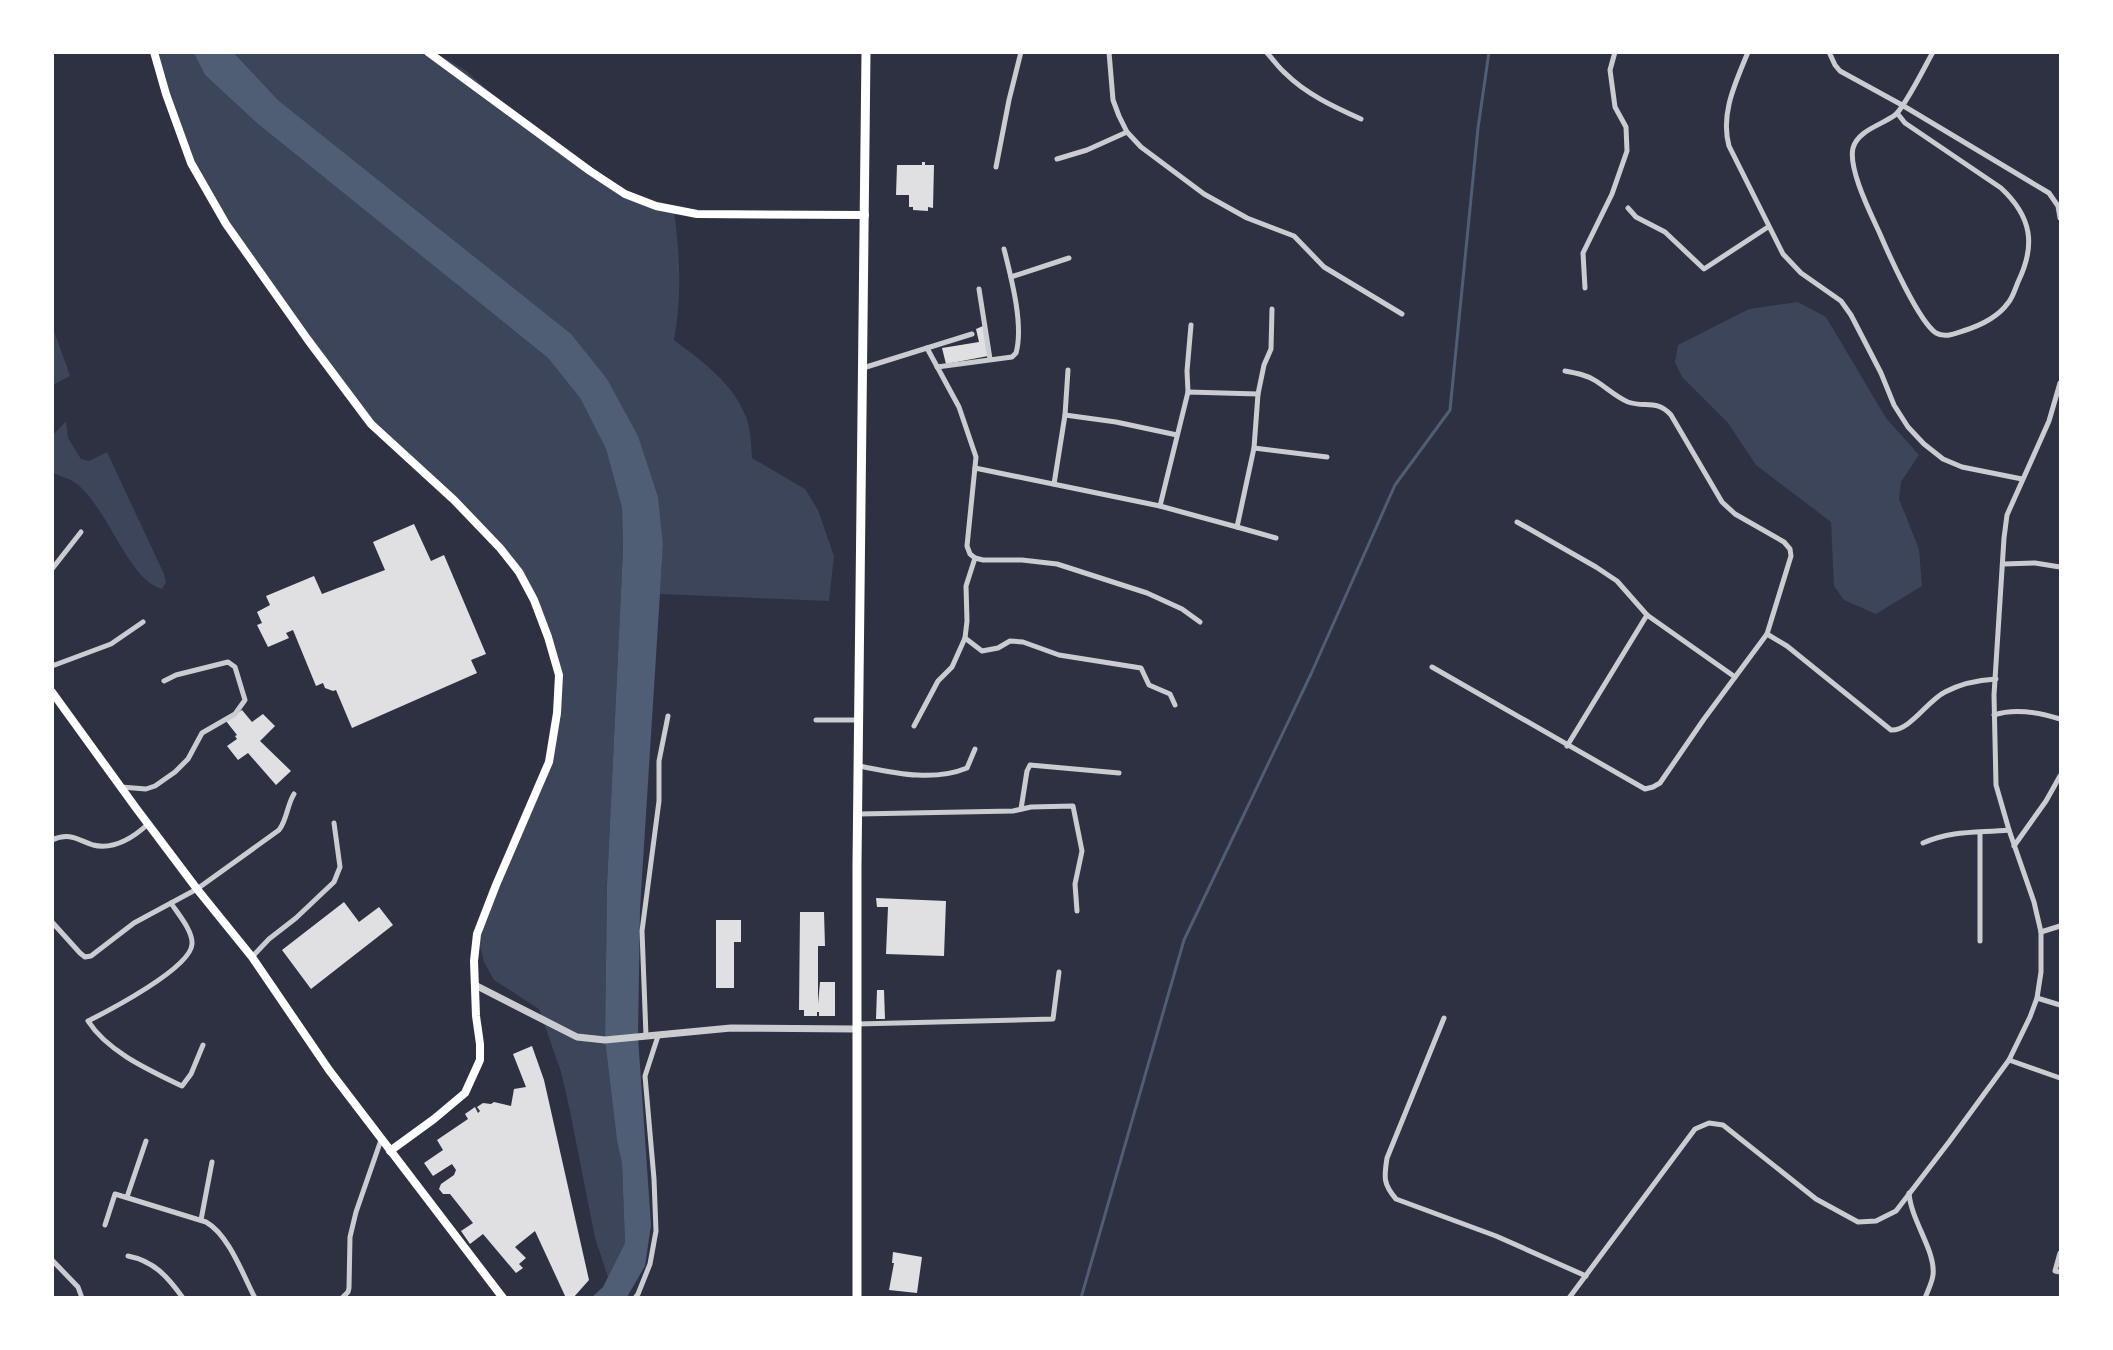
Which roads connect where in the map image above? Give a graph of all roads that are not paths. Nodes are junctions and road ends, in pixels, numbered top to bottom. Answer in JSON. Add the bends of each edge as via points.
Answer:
{"nodes":[{"id":1,"x":154,"y":52,"type":"edge"},
{"id":2,"x":428,"y":52,"type":"edge"},
{"id":3,"x":866,"y":52,"type":"edge"},
{"id":4,"x":1021,"y":52,"type":"edge"},
{"id":5,"x":1109,"y":52,"type":"edge"},
{"id":6,"x":1266,"y":52,"type":"edge"},
{"id":7,"x":1615,"y":52,"type":"edge"},
{"id":8,"x":1748,"y":52,"type":"edge"},
{"id":9,"x":1829,"y":52,"type":"edge"},
{"id":10,"x":1933,"y":52,"type":"edge"},
{"id":11,"x":1902,"y":105,"type":"junction"},
{"id":12,"x":1897,"y":113,"type":"junction"},
{"id":13,"x":1361,"y":119,"type":"dead end"},
{"id":14,"x":1127,"y":132,"type":"junction"},
{"id":15,"x":1057,"y":159,"type":"dead end"},
{"id":16,"x":996,"y":167,"type":"dead end"},
{"id":17,"x":1628,"y":208,"type":"dead end"},
{"id":18,"x":865,"y":215,"type":"junction"},
{"id":19,"x":2061,"y":218,"type":"edge"},
{"id":20,"x":1768,"y":227,"type":"junction"},
{"id":21,"x":1004,"y":249,"type":"dead end"},
{"id":22,"x":1069,"y":258,"type":"dead end"},
{"id":23,"x":1011,"y":277,"type":"junction"},
{"id":24,"x":1585,"y":288,"type":"dead end"},
{"id":25,"x":979,"y":289,"type":"dead end"},
{"id":26,"x":1272,"y":309,"type":"dead end"},
{"id":27,"x":1402,"y":314,"type":"dead end"},
{"id":28,"x":1191,"y":325,"type":"dead end"},
{"id":29,"x":972,"y":334,"type":"dead end"},
{"id":30,"x":927,"y":348,"type":"junction"},
{"id":31,"x":990,"y":359,"type":"junction"},
{"id":32,"x":938,"y":367,"type":"junction"},
{"id":33,"x":863,"y":368,"type":"junction"},
{"id":34,"x":1068,"y":370,"type":"dead end"},
{"id":35,"x":1565,"y":371,"type":"dead end"},
{"id":36,"x":2061,"y":383,"type":"edge"},
{"id":37,"x":1188,"y":392,"type":"junction"},
{"id":38,"x":1258,"y":394,"type":"junction"},
{"id":39,"x":1065,"y":415,"type":"junction"},
{"id":40,"x":1177,"y":435,"type":"junction"},
{"id":41,"x":1254,"y":448,"type":"junction"},
{"id":42,"x":1327,"y":457,"type":"dead end"},
{"id":43,"x":975,"y":468,"type":"junction"},
{"id":44,"x":2022,"y":479,"type":"junction"},
{"id":45,"x":1054,"y":484,"type":"junction"},
{"id":46,"x":1160,"y":506,"type":"junction"},
{"id":47,"x":1518,"y":522,"type":"dead end"},
{"id":48,"x":1237,"y":527,"type":"junction"},
{"id":49,"x":81,"y":532,"type":"dead end"},
{"id":50,"x":1276,"y":538,"type":"dead end"},
{"id":51,"x":975,"y":558,"type":"junction"},
{"id":52,"x":2004,"y":564,"type":"junction"},
{"id":53,"x":2061,"y":567,"type":"edge"},
{"id":54,"x":52,"y":569,"type":"edge"},
{"id":55,"x":1647,"y":615,"type":"junction"},
{"id":56,"x":143,"y":622,"type":"dead end"},
{"id":57,"x":1200,"y":622,"type":"dead end"},
{"id":58,"x":1767,"y":634,"type":"junction"},
{"id":59,"x":964,"y":638,"type":"junction"},
{"id":60,"x":52,"y":666,"type":"edge"},
{"id":61,"x":1432,"y":667,"type":"dead end"},
{"id":62,"x":1735,"y":677,"type":"junction"},
{"id":63,"x":1996,"y":679,"type":"junction"},
{"id":64,"x":164,"y":681,"type":"dead end"},
{"id":65,"x":52,"y":692,"type":"edge"},
{"id":66,"x":1174,"y":705,"type":"dead end"},
{"id":67,"x":1994,"y":714,"type":"junction"},
{"id":68,"x":669,"y":716,"type":"dead end"},
{"id":69,"x":2061,"y":719,"type":"edge"},
{"id":70,"x":816,"y":720,"type":"dead end"},
{"id":71,"x":859,"y":720,"type":"junction"},
{"id":72,"x":914,"y":726,"type":"dead end"},
{"id":73,"x":1567,"y":746,"type":"junction"},
{"id":74,"x":975,"y":749,"type":"dead end"},
{"id":75,"x":859,"y":766,"type":"junction"},
{"id":76,"x":1119,"y":773,"type":"dead end"},
{"id":77,"x":2061,"y":776,"type":"edge"},
{"id":78,"x":121,"y":787,"type":"junction"},
{"id":79,"x":294,"y":794,"type":"dead end"},
{"id":80,"x":1021,"y":809,"type":"junction"},
{"id":81,"x":859,"y":814,"type":"junction"},
{"id":82,"x":334,"y":823,"type":"dead end"},
{"id":83,"x":148,"y":824,"type":"junction"},
{"id":84,"x":2009,"y":831,"type":"junction"},
{"id":85,"x":1980,"y":833,"type":"junction"},
{"id":86,"x":52,"y":840,"type":"edge"},
{"id":87,"x":1923,"y":843,"type":"dead end"},
{"id":88,"x":2014,"y":846,"type":"junction"},
{"id":89,"x":197,"y":889,"type":"junction"},
{"id":90,"x":171,"y":903,"type":"junction"},
{"id":91,"x":1077,"y":911,"type":"dead end"},
{"id":92,"x":52,"y":921,"type":"edge"},
{"id":93,"x":2061,"y":926,"type":"edge"},
{"id":94,"x":2041,"y":932,"type":"junction"},
{"id":95,"x":1980,"y":941,"type":"dead end"},
{"id":96,"x":252,"y":957,"type":"junction"},
{"id":97,"x":1059,"y":972,"type":"dead end"},
{"id":98,"x":475,"y":985,"type":"junction"},
{"id":99,"x":2037,"y":998,"type":"junction"},
{"id":100,"x":2061,"y":1005,"type":"edge"},
{"id":101,"x":1444,"y":1018,"type":"dead end"},
{"id":102,"x":856,"y":1026,"type":"junction"},
{"id":103,"x":642,"y":1036,"type":"junction"},
{"id":104,"x":658,"y":1036,"type":"junction"},
{"id":105,"x":203,"y":1045,"type":"dead end"},
{"id":106,"x":2009,"y":1060,"type":"junction"},
{"id":107,"x":2061,"y":1078,"type":"edge"},
{"id":108,"x":381,"y":1140,"type":"junction"},
{"id":109,"x":146,"y":1142,"type":"dead end"},
{"id":110,"x":390,"y":1151,"type":"junction"},
{"id":111,"x":212,"y":1162,"type":"dead end"},
{"id":112,"x":1909,"y":1193,"type":"junction"},
{"id":113,"x":127,"y":1197,"type":"junction"},
{"id":114,"x":201,"y":1220,"type":"junction"},
{"id":115,"x":105,"y":1225,"type":"dead end"},
{"id":116,"x":2061,"y":1253,"type":"edge"},
{"id":117,"x":128,"y":1256,"type":"dead end"},
{"id":118,"x":52,"y":1260,"type":"edge"},
{"id":119,"x":2061,"y":1272,"type":"edge"},
{"id":120,"x":1586,"y":1276,"type":"junction"},
{"id":121,"x":348,"y":1295,"type":"edge"},
{"id":122,"x":82,"y":1298,"type":"edge"},
{"id":123,"x":183,"y":1298,"type":"edge"},
{"id":124,"x":255,"y":1298,"type":"edge"},
{"id":125,"x":342,"y":1298,"type":"edge"},
{"id":126,"x":503,"y":1298,"type":"edge"},
{"id":127,"x":635,"y":1298,"type":"edge"},
{"id":128,"x":856,"y":1298,"type":"edge"},
{"id":129,"x":1569,"y":1298,"type":"edge"},
{"id":130,"x":1925,"y":1298,"type":"edge"}],
"edges":[{"from":1,"to":98,"type":"main road","via":[[191,163],[226,224],[370,424],[453,500],[519,572],[548,637],[559,675],[549,762],[477,934]]},
{"from":2,"to":18,"type":"main road","via":[[590,171],[625,194],[656,206],[697,214]]},
{"from":3,"to":18,"type":"highway"},
{"from":4,"to":16,"type":"street"},
{"from":5,"to":14,"type":"street","via":[[1113,100]]},
{"from":6,"to":13,"type":"street","via":[[1284,73],[1314,95]]},
{"from":7,"to":24,"type":"street","via":[[1610,70],[1615,107],[1626,127],[1627,151],[1612,194],[1583,252]]},
{"from":8,"to":20,"type":"street","via":[[1728,108],[1725,132]]},
{"from":9,"to":11,"type":"street","via":[[1840,70]]},
{"from":10,"to":11,"type":"street"},
{"from":11,"to":12,"type":"street"},
{"from":11,"to":19,"type":"street","via":[[2049,193]]},
{"from":12,"to":12,"type":"street","via":[[1860,136],[1852,158],[1882,239],[1921,314],[1936,333],[1951,335],[1974,328],[2008,303],[2027,265],[2027,226],[2012,198],[2001,188],[1905,123]]},
{"from":14,"to":15,"type":"street"},
{"from":14,"to":27,"type":"street","via":[[1147,153],[1204,194],[1247,218],[1294,236],[1324,267]]},
{"from":17,"to":20,"type":"street","via":[[1636,217],[1665,232],[1704,269]]},
{"from":18,"to":33,"type":"highway"},
{"from":20,"to":44,"type":"street","via":[[1783,254],[1801,273],[1841,301],[1894,405],[1924,444],[1962,467]]},
{"from":21,"to":23,"type":"street"},
{"from":22,"to":23,"type":"street"},
{"from":23,"to":31,"type":"street","via":[[1017,349],[1012,357]]},
{"from":25,"to":31,"type":"street"},
{"from":26,"to":38,"type":"street","via":[[1270,349]]},
{"from":28,"to":37,"type":"street"},
{"from":29,"to":30,"type":"street"},
{"from":30,"to":32,"type":"street"},
{"from":30,"to":33,"type":"street"},
{"from":31,"to":32,"type":"street"},
{"from":32,"to":43,"type":"street","via":[[969,432]]},
{"from":33,"to":71,"type":"highway"},
{"from":34,"to":39,"type":"street"},
{"from":35,"to":58,"type":"street","via":[[1586,375],[1631,403],[1665,408],[1722,502],[1790,549]]},
{"from":36,"to":44,"type":"street","via":[[2049,421]]},
{"from":37,"to":38,"type":"street"},
{"from":37,"to":40,"type":"street"},
{"from":38,"to":41,"type":"street"},
{"from":39,"to":40,"type":"street"},
{"from":39,"to":45,"type":"street"},
{"from":40,"to":46,"type":"street"},
{"from":41,"to":42,"type":"street"},
{"from":41,"to":48,"type":"street"},
{"from":43,"to":45,"type":"street"},
{"from":43,"to":51,"type":"street","via":[[967,546]]},
{"from":44,"to":52,"type":"street","via":[[2007,514]]},
{"from":45,"to":46,"type":"street"},
{"from":46,"to":48,"type":"street"},
{"from":47,"to":55,"type":"street","via":[[1617,581]]},
{"from":48,"to":50,"type":"street"},
{"from":49,"to":54,"type":"street"},
{"from":51,"to":57,"type":"street","via":[[1066,567],[1147,593]]},
{"from":51,"to":59,"type":"street","via":[[966,586]]},
{"from":52,"to":53,"type":"street"},
{"from":52,"to":63,"type":"street"},
{"from":55,"to":62,"type":"street"},
{"from":55,"to":73,"type":"street"},
{"from":56,"to":60,"type":"street","via":[[111,644]]},
{"from":58,"to":62,"type":"street"},
{"from":58,"to":63,"type":"street","via":[[1891,730],[1905,727],[1944,692]]},
{"from":59,"to":66,"type":"street","via":[[981,651],[1010,641],[1023,642],[1059,655],[1141,668],[1149,685],[1170,694]]},
{"from":59,"to":72,"type":"street","via":[[952,667],[938,681]]},
{"from":61,"to":73,"type":"street"},
{"from":62,"to":73,"type":"street","via":[[1653,788],[1645,789]]},
{"from":63,"to":67,"type":"street"},
{"from":64,"to":78,"type":"street","via":[[228,662],[235,666],[245,699],[235,714],[202,733],[188,759],[175,772],[146,789]]},
{"from":65,"to":78,"type":"main road"},
{"from":67,"to":69,"type":"street","via":[[2032,713]]},
{"from":67,"to":84,"type":"street","via":[[1996,785]]},
{"from":68,"to":103,"type":"street","via":[[659,761],[659,801],[642,931]]},
{"from":70,"to":71,"type":"street"},
{"from":71,"to":75,"type":"highway"},
{"from":74,"to":75,"type":"street","via":[[967,768],[948,775],[922,776]]},
{"from":75,"to":81,"type":"highway"},
{"from":76,"to":80,"type":"street","via":[[1030,765]]},
{"from":77,"to":88,"type":"street"},
{"from":78,"to":83,"type":"main road"},
{"from":79,"to":89,"type":"street","via":[[279,830]]},
{"from":80,"to":81,"type":"street"},
{"from":80,"to":91,"type":"street","via":[[1073,806],[1082,851],[1075,884]]},
{"from":81,"to":102,"type":"highway"},
{"from":82,"to":96,"type":"street","via":[[340,867],[334,882]]},
{"from":83,"to":86,"type":"street","via":[[115,845],[92,844],[80,838]]},
{"from":83,"to":89,"type":"main road"},
{"from":84,"to":85,"type":"street"},
{"from":84,"to":88,"type":"street"},
{"from":85,"to":87,"type":"street","via":[[1958,832]]},
{"from":85,"to":95,"type":"street"},
{"from":88,"to":94,"type":"street"},
{"from":89,"to":90,"type":"street"},
{"from":89,"to":96,"type":"main road"},
{"from":90,"to":92,"type":"street","via":[[134,922],[85,957]]},
{"from":90,"to":105,"type":"street","via":[[192,941],[189,952],[149,987],[88,1021],[97,1035],[123,1054],[182,1086]]},
{"from":93,"to":94,"type":"street"},
{"from":94,"to":99,"type":"street"},
{"from":96,"to":108,"type":"main road"},
{"from":97,"to":102,"type":"street","via":[[1053,1018]]},
{"from":98,"to":103,"type":"street","via":[[577,1037],[605,1040]]},
{"from":98,"to":110,"type":"main road","via":[[480,1060],[465,1093]]},
{"from":99,"to":100,"type":"street"},
{"from":99,"to":106,"type":"street"},
{"from":101,"to":120,"type":"street","via":[[1387,1158],[1386,1188],[1396,1199],[1496,1236]]},
{"from":102,"to":104,"type":"street","via":[[731,1028]]},
{"from":102,"to":128,"type":"highway"},
{"from":103,"to":104,"type":"street"},
{"from":104,"to":127,"type":"street","via":[[645,1076],[656,1231],[650,1264]]},
{"from":106,"to":107,"type":"street"},
{"from":106,"to":112,"type":"street"},
{"from":108,"to":110,"type":"main road"},
{"from":108,"to":121,"type":"street","via":[[350,1237]]},
{"from":109,"to":113,"type":"street"},
{"from":110,"to":126,"type":"main road"},
{"from":111,"to":114,"type":"street"},
{"from":112,"to":120,"type":"street","via":[[1896,1211],[1876,1221],[1858,1222],[1816,1199],[1723,1125],[1709,1123],[1695,1129]]},
{"from":112,"to":130,"type":"street","via":[[1934,1274]]},
{"from":113,"to":114,"type":"street"},
{"from":113,"to":115,"type":"street","via":[[115,1194]]},
{"from":114,"to":124,"type":"street","via":[[215,1227],[223,1238]]},
{"from":116,"to":119,"type":"street","via":[[2055,1271]]},
{"from":117,"to":123,"type":"street","via":[[157,1268]]},
{"from":118,"to":122,"type":"street","via":[[78,1287]]},
{"from":120,"to":129,"type":"street"},
{"from":121,"to":125,"type":"street"}]}
